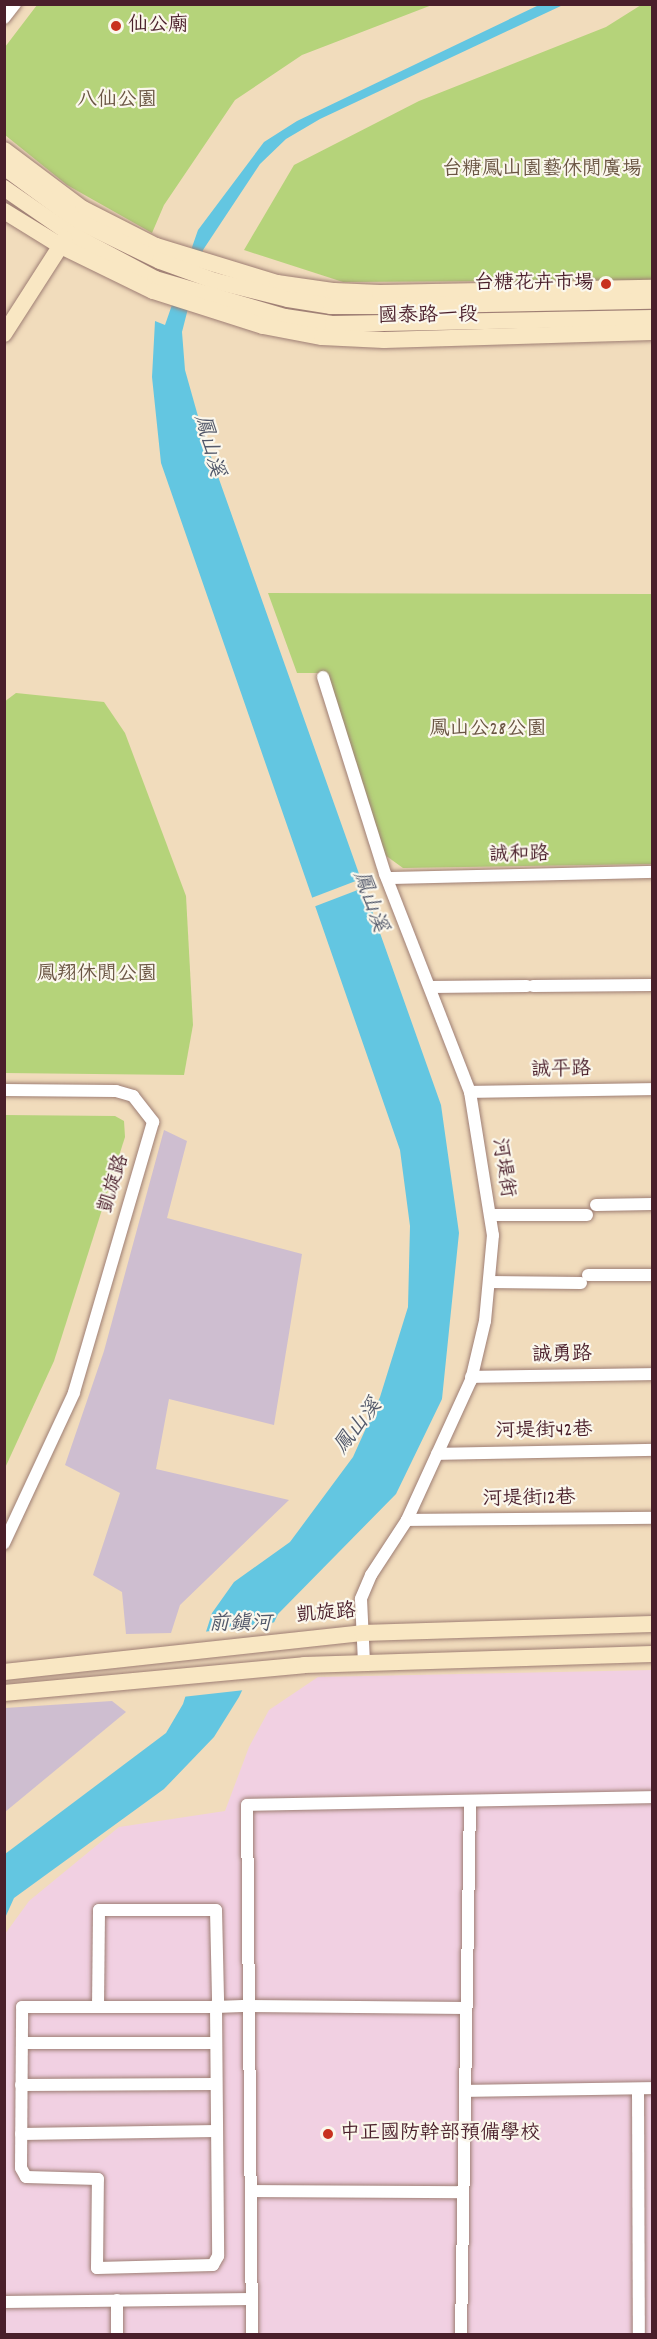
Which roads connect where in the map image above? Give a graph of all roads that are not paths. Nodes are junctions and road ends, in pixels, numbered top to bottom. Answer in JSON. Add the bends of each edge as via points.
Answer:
{"nodes":[{"id":1,"x":15,"y":4,"type":"edge"},
{"id":2,"x":4,"y":18,"type":"edge"},
{"id":3,"x":4,"y":150,"type":"edge"},
{"id":4,"x":4,"y":167,"type":"edge"},
{"id":5,"x":4,"y":188,"type":"edge"},
{"id":6,"x":4,"y":211,"type":"edge"},
{"id":7,"x":72,"y":227,"type":"junction"},
{"id":8,"x":219,"y":275,"type":"junction"},
{"id":9,"x":652,"y":288,"type":"edge"},
{"id":10,"x":652,"y":301,"type":"edge"},
{"id":11,"x":210,"y":303,"type":"junction"},
{"id":12,"x":652,"y":318,"type":"edge"},
{"id":13,"x":652,"y":332,"type":"edge"},
{"id":14,"x":4,"y":334,"type":"edge"},
{"id":15,"x":323,"y":677,"type":"dead end"},
{"id":16,"x":652,"y":872,"type":"edge"},
{"id":17,"x":387,"y":878,"type":"junction"},
{"id":18,"x":652,"y":985,"type":"edge"},
{"id":19,"x":430,"y":987,"type":"junction"},
{"id":20,"x":652,"y":1089,"type":"edge"},
{"id":21,"x":4,"y":1090,"type":"edge"},
{"id":22,"x":470,"y":1092,"type":"junction"},
{"id":23,"x":652,"y":1204,"type":"edge"},
{"id":24,"x":490,"y":1215,"type":"junction"},
{"id":25,"x":652,"y":1275,"type":"edge"},
{"id":26,"x":489,"y":1282,"type":"junction"},
{"id":27,"x":652,"y":1374,"type":"edge"},
{"id":28,"x":471,"y":1377,"type":"junction"},
{"id":29,"x":652,"y":1450,"type":"edge"},
{"id":30,"x":437,"y":1454,"type":"junction"},
{"id":31,"x":652,"y":1518,"type":"edge"},
{"id":32,"x":407,"y":1520,"type":"junction"},
{"id":33,"x":4,"y":1543,"type":"edge"},
{"id":34,"x":652,"y":1624,"type":"edge"},
{"id":35,"x":362,"y":1633,"type":"junction"},
{"id":36,"x":652,"y":1654,"type":"edge"},
{"id":37,"x":364,"y":1662,"type":"junction"},
{"id":38,"x":4,"y":1672,"type":"edge"},
{"id":39,"x":4,"y":1693,"type":"edge"},
{"id":40,"x":652,"y":1797,"type":"edge"},
{"id":41,"x":470,"y":1801,"type":"junction"},
{"id":42,"x":249,"y":2006,"type":"junction"},
{"id":43,"x":98,"y":2007,"type":"junction"},
{"id":44,"x":216,"y":2007,"type":"junction"},
{"id":45,"x":466,"y":2008,"type":"junction"},
{"id":46,"x":22,"y":2043,"type":"junction"},
{"id":47,"x":216,"y":2043,"type":"junction"},
{"id":48,"x":216,"y":2084,"type":"junction"},
{"id":49,"x":21,"y":2085,"type":"junction"},
{"id":50,"x":652,"y":2088,"type":"edge"},
{"id":51,"x":638,"y":2089,"type":"junction"},
{"id":52,"x":465,"y":2091,"type":"junction"},
{"id":53,"x":217,"y":2131,"type":"junction"},
{"id":54,"x":21,"y":2134,"type":"junction"},
{"id":55,"x":251,"y":2191,"type":"junction"},
{"id":56,"x":463,"y":2192,"type":"junction"},
{"id":57,"x":252,"y":2299,"type":"junction"},
{"id":58,"x":117,"y":2300,"type":"junction"},
{"id":59,"x":4,"y":2302,"type":"edge"},
{"id":60,"x":117,"y":2334,"type":"edge"},
{"id":61,"x":252,"y":2334,"type":"edge"},
{"id":62,"x":461,"y":2334,"type":"edge"},
{"id":63,"x":639,"y":2334,"type":"edge"}],
"edges":[{"from":1,"to":2,"type":"street"},
{"from":3,"to":7,"type":"street"},
{"from":4,"to":7,"type":"street"},
{"from":5,"to":7,"type":"street"},
{"from":6,"to":7,"type":"street"},
{"from":7,"to":8,"type":"street"},
{"from":7,"to":11,"type":"street","via":[[154,285]]},
{"from":7,"to":14,"type":"street"},
{"from":8,"to":9,"type":"street","name":"國泰路一段","via":[[334,291]]},
{"from":8,"to":10,"type":"street","name":"國泰路一段","via":[[331,306]]},
{"from":11,"to":12,"type":"street","name":"國泰路一段","via":[[333,324]]},
{"from":11,"to":13,"type":"street","name":"國泰路一段","via":[[263,326],[322,337],[384,340]]},
{"from":15,"to":17,"type":"street","name":"河堤街"},
{"from":16,"to":17,"type":"street","name":"誠和路"},
{"from":17,"to":19,"type":"street","name":"河堤街"},
{"from":18,"to":19,"type":"street"},
{"from":19,"to":22,"type":"street","name":"河堤街"},
{"from":20,"to":22,"type":"street","name":"誠平路"},
{"from":21,"to":33,"type":"street","name":"凱旋路","via":[[116,1090],[133,1096],[153,1122],[74,1393]]},
{"from":22,"to":24,"type":"street","name":"河堤街"},
{"from":23,"to":24,"type":"street"},
{"from":24,"to":26,"type":"street","name":"河堤街","via":[[493,1235]]},
{"from":25,"to":26,"type":"street"},
{"from":26,"to":28,"type":"street","name":"河堤街","via":[[485,1321]]},
{"from":27,"to":28,"type":"street","name":"誠勇路"},
{"from":28,"to":30,"type":"street","name":"河堤街"},
{"from":29,"to":30,"type":"street","name":"河堤街42巷"},
{"from":30,"to":32,"type":"street","name":"河堤街"},
{"from":31,"to":32,"type":"street","name":"河堤街12巷"},
{"from":32,"to":35,"type":"street","name":"河堤街","via":[[364,1591]]},
{"from":34,"to":35,"type":"street","name":"凱旋路"},
{"from":35,"to":37,"type":"street","name":"河堤街"},
{"from":35,"to":38,"type":"street","name":"凱旋路"},
{"from":36,"to":37,"type":"street"},
{"from":37,"to":39,"type":"street"},
{"from":40,"to":41,"type":"street"},
{"from":41,"to":42,"type":"street","via":[[247,1805]]},
{"from":41,"to":45,"type":"street"},
{"from":42,"to":44,"type":"street"},
{"from":42,"to":45,"type":"street"},
{"from":42,"to":55,"type":"street"},
{"from":43,"to":44,"type":"street"},
{"from":43,"to":44,"type":"street","via":[[99,1910],[216,1910]]},
{"from":43,"to":46,"type":"street","via":[[22,2007]]},
{"from":44,"to":47,"type":"street"},
{"from":45,"to":52,"type":"street"},
{"from":46,"to":47,"type":"street"},
{"from":46,"to":49,"type":"street"},
{"from":47,"to":48,"type":"street"},
{"from":48,"to":49,"type":"street"},
{"from":48,"to":53,"type":"street"},
{"from":49,"to":54,"type":"street"},
{"from":50,"to":51,"type":"street"},
{"from":51,"to":52,"type":"street"},
{"from":51,"to":63,"type":"street"},
{"from":52,"to":56,"type":"street"},
{"from":53,"to":54,"type":"street"},
{"from":53,"to":54,"type":"street","via":[[218,2256],[213,2265],[97,2268],[98,2180],[26,2177],[21,2168]]},
{"from":55,"to":56,"type":"street"},
{"from":55,"to":57,"type":"street"},
{"from":56,"to":62,"type":"street"},
{"from":57,"to":58,"type":"street"},
{"from":57,"to":61,"type":"street"},
{"from":58,"to":59,"type":"street"},
{"from":58,"to":60,"type":"street"}]}
